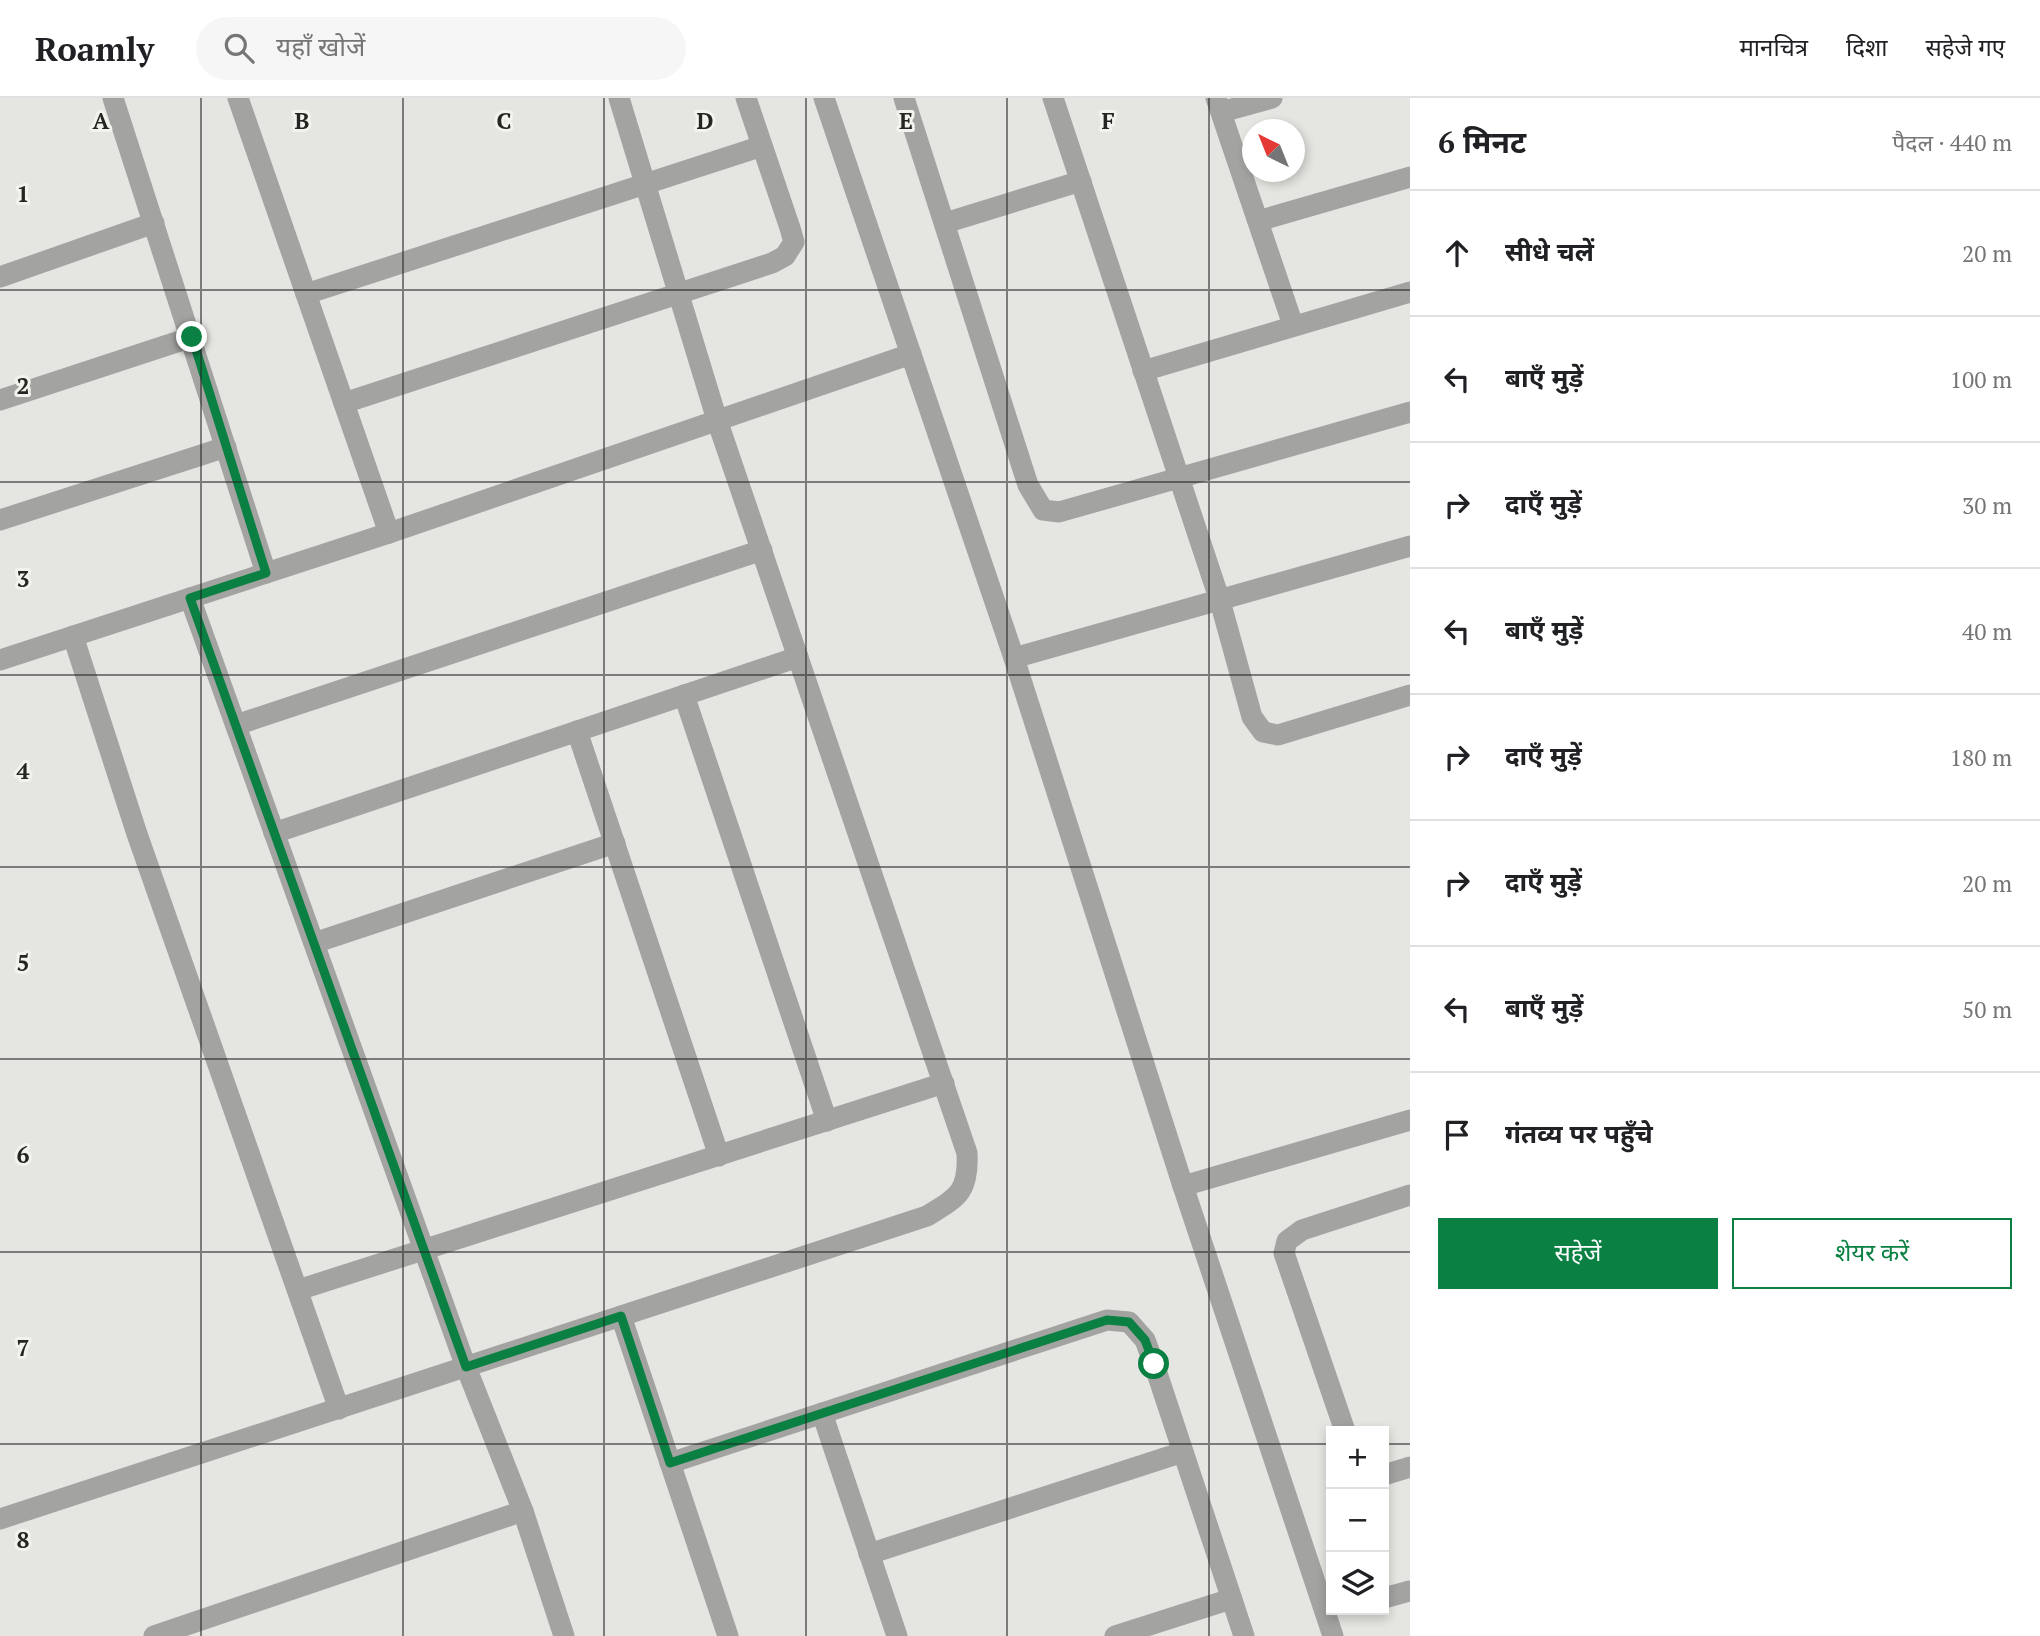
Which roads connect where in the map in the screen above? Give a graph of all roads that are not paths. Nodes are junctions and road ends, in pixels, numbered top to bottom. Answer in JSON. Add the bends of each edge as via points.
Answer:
{"nodes":[{"id":1,"x":113,"y":98,"type":"edge"},
{"id":2,"x":238,"y":98,"type":"edge"},
{"id":3,"x":619,"y":98,"type":"edge"},
{"id":4,"x":746,"y":98,"type":"edge"},
{"id":5,"x":824,"y":98,"type":"edge"},
{"id":6,"x":904,"y":98,"type":"edge"},
{"id":7,"x":1053,"y":98,"type":"edge"},
{"id":8,"x":1272,"y":98,"type":"edge"},
{"id":9,"x":1219,"y":105,"type":"edge"},
{"id":10,"x":762,"y":146,"type":"junction"},
{"id":11,"x":1410,"y":177,"type":"edge"},
{"id":12,"x":1081,"y":181,"type":"junction"},
{"id":13,"x":646,"y":184,"type":"junction"},
{"id":14,"x":1258,"y":220,"type":"junction"},
{"id":15,"x":154,"y":223,"type":"junction"},
{"id":16,"x":945,"y":223,"type":"junction"},
{"id":17,"x":0,"y":276,"type":"edge"},
{"id":18,"x":1410,"y":292,"type":"edge"},
{"id":19,"x":306,"y":294,"type":"junction"},
{"id":20,"x":680,"y":294,"type":"junction"},
{"id":21,"x":1293,"y":325,"type":"junction"},
{"id":22,"x":192,"y":337,"type":"junction"},
{"id":23,"x":911,"y":354,"type":"junction"},
{"id":24,"x":1143,"y":371,"type":"junction"},
{"id":25,"x":0,"y":401,"type":"edge"},
{"id":26,"x":344,"y":403,"type":"junction"},
{"id":27,"x":1410,"y":412,"type":"edge"},
{"id":28,"x":718,"y":420,"type":"junction"},
{"id":29,"x":226,"y":447,"type":"junction"},
{"id":30,"x":1179,"y":478,"type":"junction"},
{"id":31,"x":0,"y":520,"type":"edge"},
{"id":32,"x":389,"y":533,"type":"junction"},
{"id":33,"x":1410,"y":546,"type":"edge"},
{"id":34,"x":762,"y":550,"type":"junction"},
{"id":35,"x":266,"y":573,"type":"junction"},
{"id":36,"x":190,"y":598,"type":"junction"},
{"id":37,"x":1220,"y":601,"type":"junction"},
{"id":38,"x":73,"y":636,"type":"junction"},
{"id":39,"x":798,"y":657,"type":"junction"},
{"id":40,"x":1014,"y":658,"type":"junction"},
{"id":41,"x":0,"y":660,"type":"edge"},
{"id":42,"x":684,"y":695,"type":"junction"},
{"id":43,"x":1410,"y":695,"type":"edge"},
{"id":44,"x":236,"y":725,"type":"junction"},
{"id":45,"x":578,"y":731,"type":"junction"},
{"id":46,"x":274,"y":832,"type":"junction"},
{"id":47,"x":615,"y":844,"type":"junction"},
{"id":48,"x":314,"y":943,"type":"junction"},
{"id":49,"x":944,"y":1083,"type":"junction"},
{"id":50,"x":1410,"y":1120,"type":"edge"},
{"id":51,"x":827,"y":1121,"type":"junction"},
{"id":52,"x":719,"y":1156,"type":"junction"},
{"id":53,"x":1182,"y":1186,"type":"junction"},
{"id":54,"x":1410,"y":1195,"type":"edge"},
{"id":55,"x":424,"y":1252,"type":"junction"},
{"id":56,"x":298,"y":1290,"type":"junction"},
{"id":57,"x":621,"y":1316,"type":"junction"},
{"id":58,"x":466,"y":1367,"type":"junction"},
{"id":59,"x":339,"y":1409,"type":"junction"},
{"id":60,"x":822,"y":1413,"type":"junction"},
{"id":61,"x":1343,"y":1426,"type":"edge"},
{"id":62,"x":1183,"y":1452,"type":"junction"},
{"id":63,"x":670,"y":1463,"type":"junction"},
{"id":64,"x":1410,"y":1468,"type":"edge"},
{"id":65,"x":1389,"y":1474,"type":"edge"},
{"id":66,"x":523,"y":1511,"type":"junction"},
{"id":67,"x":0,"y":1519,"type":"edge"},
{"id":68,"x":869,"y":1554,"type":"junction"},
{"id":69,"x":1326,"y":1585,"type":"edge"},
{"id":70,"x":1410,"y":1591,"type":"edge"},
{"id":71,"x":1389,"y":1597,"type":"edge"},
{"id":72,"x":1231,"y":1599,"type":"junction"},
{"id":73,"x":1336,"y":1615,"type":"edge"},
{"id":74,"x":154,"y":1636,"type":"edge"},
{"id":75,"x":564,"y":1636,"type":"edge"},
{"id":76,"x":728,"y":1636,"type":"edge"},
{"id":77,"x":897,"y":1636,"type":"edge"},
{"id":78,"x":1115,"y":1636,"type":"edge"},
{"id":79,"x":1244,"y":1636,"type":"edge"},
{"id":80,"x":1333,"y":1636,"type":"edge"}],
"edges":[{"from":1,"to":15,"type":"street"},
{"from":2,"to":19,"type":"street"},
{"from":3,"to":13,"type":"street"},
{"from":4,"to":10,"type":"street"},
{"from":5,"to":23,"type":"street"},
{"from":6,"to":16,"type":"street"},
{"from":7,"to":12,"type":"street"},
{"from":8,"to":9,"type":"street"},
{"from":9,"to":14,"type":"street"},
{"from":10,"to":13,"type":"street"},
{"from":10,"to":20,"type":"street","via":[[794,242],[785,256],[772,263]]},
{"from":11,"to":14,"type":"street"},
{"from":12,"to":16,"type":"street"},
{"from":12,"to":24,"type":"street"},
{"from":13,"to":19,"type":"street"},
{"from":13,"to":20,"type":"street"},
{"from":14,"to":21,"type":"street"},
{"from":15,"to":17,"type":"street"},
{"from":15,"to":22,"type":"street"},
{"from":16,"to":30,"type":"street","via":[[1028,485],[1043,510],[1059,512]]},
{"from":18,"to":21,"type":"street"},
{"from":19,"to":26,"type":"street"},
{"from":20,"to":26,"type":"street"},
{"from":20,"to":28,"type":"street"},
{"from":21,"to":24,"type":"street"},
{"from":22,"to":25,"type":"street"},
{"from":22,"to":29,"type":"street"},
{"from":23,"to":28,"type":"street"},
{"from":23,"to":40,"type":"street"},
{"from":24,"to":30,"type":"street"},
{"from":26,"to":32,"type":"street"},
{"from":27,"to":30,"type":"street"},
{"from":28,"to":32,"type":"street"},
{"from":28,"to":34,"type":"street"},
{"from":29,"to":31,"type":"street"},
{"from":29,"to":35,"type":"street"},
{"from":30,"to":37,"type":"street"},
{"from":32,"to":35,"type":"street"},
{"from":33,"to":37,"type":"street"},
{"from":34,"to":39,"type":"street"},
{"from":34,"to":44,"type":"street"},
{"from":35,"to":36,"type":"street"},
{"from":36,"to":38,"type":"street"},
{"from":36,"to":44,"type":"street"},
{"from":37,"to":40,"type":"street"},
{"from":37,"to":43,"type":"street","via":[[1252,717],[1263,732],[1278,735]]},
{"from":38,"to":41,"type":"street"},
{"from":38,"to":56,"type":"street","via":[[137,834]]},
{"from":39,"to":42,"type":"street"},
{"from":39,"to":49,"type":"street"},
{"from":40,"to":53,"type":"street"},
{"from":42,"to":45,"type":"street"},
{"from":42,"to":51,"type":"street"},
{"from":44,"to":46,"type":"street"},
{"from":45,"to":46,"type":"street"},
{"from":45,"to":47,"type":"street"},
{"from":46,"to":48,"type":"street"},
{"from":47,"to":48,"type":"street"},
{"from":47,"to":52,"type":"street"},
{"from":48,"to":55,"type":"street"},
{"from":49,"to":51,"type":"street"},
{"from":49,"to":57,"type":"street","via":[[967,1153],[968,1178],[957,1197],[927,1216]]},
{"from":50,"to":53,"type":"street"},
{"from":51,"to":52,"type":"street"},
{"from":52,"to":55,"type":"street"},
{"from":53,"to":69,"type":"street"},
{"from":54,"to":61,"type":"street","via":[[1302,1230],[1287,1241],[1284,1253]]},
{"from":55,"to":56,"type":"street"},
{"from":55,"to":58,"type":"street"},
{"from":56,"to":59,"type":"street"},
{"from":57,"to":58,"type":"street"},
{"from":57,"to":63,"type":"street"},
{"from":58,"to":59,"type":"street"},
{"from":58,"to":66,"type":"street"},
{"from":59,"to":67,"type":"street"},
{"from":60,"to":62,"type":"street","via":[[1107,1320],[1129,1322],[1145,1340]]},
{"from":60,"to":63,"type":"street"},
{"from":60,"to":68,"type":"street"},
{"from":62,"to":68,"type":"street"},
{"from":62,"to":72,"type":"street"},
{"from":63,"to":76,"type":"street"},
{"from":64,"to":65,"type":"street"},
{"from":66,"to":74,"type":"street"},
{"from":66,"to":75,"type":"street"},
{"from":68,"to":77,"type":"street"},
{"from":70,"to":71,"type":"street"},
{"from":72,"to":78,"type":"street"},
{"from":72,"to":79,"type":"street"},
{"from":73,"to":80,"type":"street"}]}
